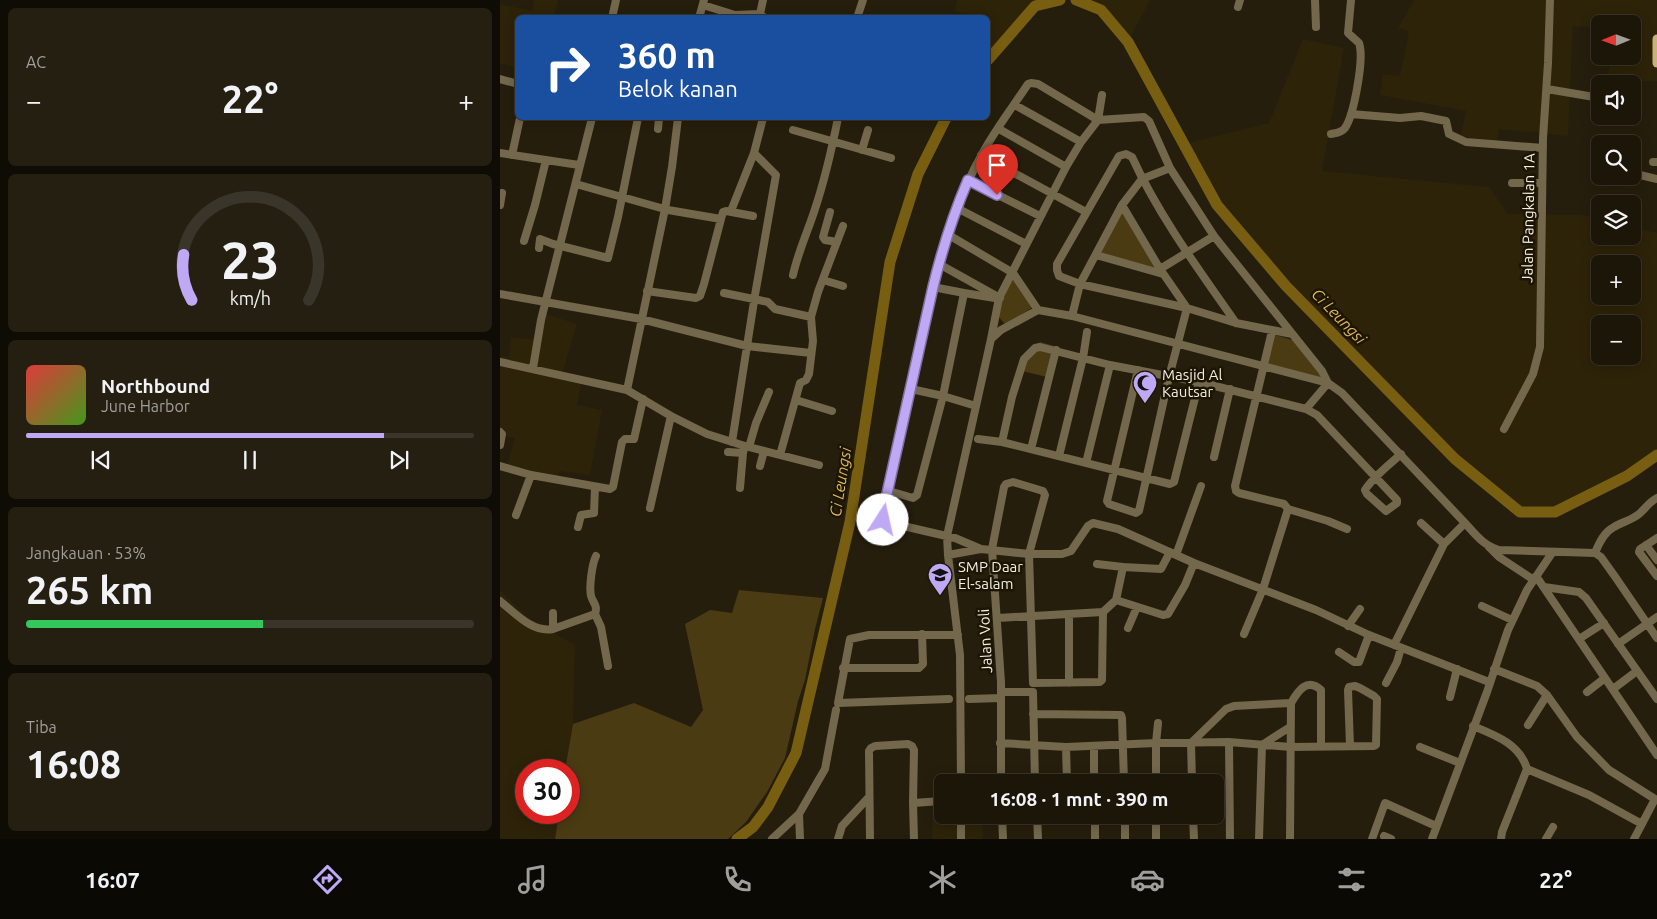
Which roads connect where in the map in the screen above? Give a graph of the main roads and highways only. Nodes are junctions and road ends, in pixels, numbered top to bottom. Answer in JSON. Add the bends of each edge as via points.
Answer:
{"nodes":[{"id":1,"x":1657,"y":39,"type":"edge"},
{"id":2,"x":1657,"y":63,"type":"edge"}],
"edges":[{"from":1,"to":2,"type":"main road"}]}
